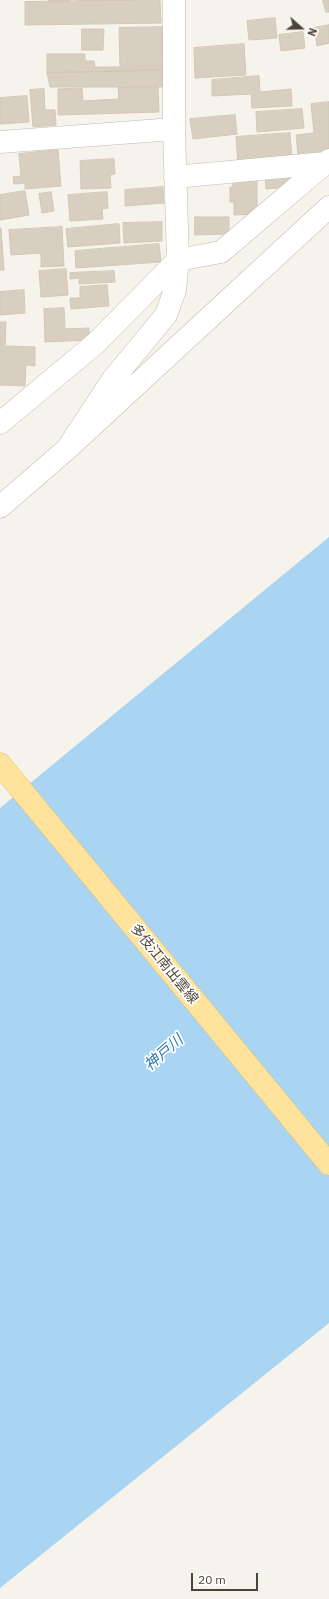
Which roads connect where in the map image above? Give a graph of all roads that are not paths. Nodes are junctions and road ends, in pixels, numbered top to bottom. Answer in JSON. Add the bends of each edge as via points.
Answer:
{"nodes":[{"id":1,"x":174,"y":0,"type":"edge"},
{"id":2,"x":174,"y":129,"type":"junction"},
{"id":3,"x":0,"y":142,"type":"edge"},
{"id":4,"x":327,"y":161,"type":"edge"},
{"id":5,"x":175,"y":177,"type":"junction"},
{"id":6,"x":329,"y":207,"type":"edge"},
{"id":7,"x":178,"y":260,"type":"junction"},
{"id":8,"x":0,"y":423,"type":"edge"},
{"id":9,"x":67,"y":449,"type":"junction"},
{"id":10,"x":0,"y":507,"type":"edge"},
{"id":11,"x":0,"y":764,"type":"edge"},
{"id":12,"x":329,"y":1164,"type":"edge"}],
"edges":[{"from":1,"to":2,"type":"street"},
{"from":2,"to":3,"type":"street"},
{"from":2,"to":5,"type":"street"},
{"from":4,"to":5,"type":"street"},
{"from":4,"to":7,"type":"street","via":[[221,252]]},
{"from":5,"to":7,"type":"street"},
{"from":6,"to":9,"type":"street"},
{"from":7,"to":8,"type":"street","via":[[96,343]]},
{"from":7,"to":9,"type":"street","via":[[175,290],[166,315],[113,379]]},
{"from":9,"to":10,"type":"street"},
{"from":11,"to":12,"type":"main road","name":"多伎江南出雲線"}]}
